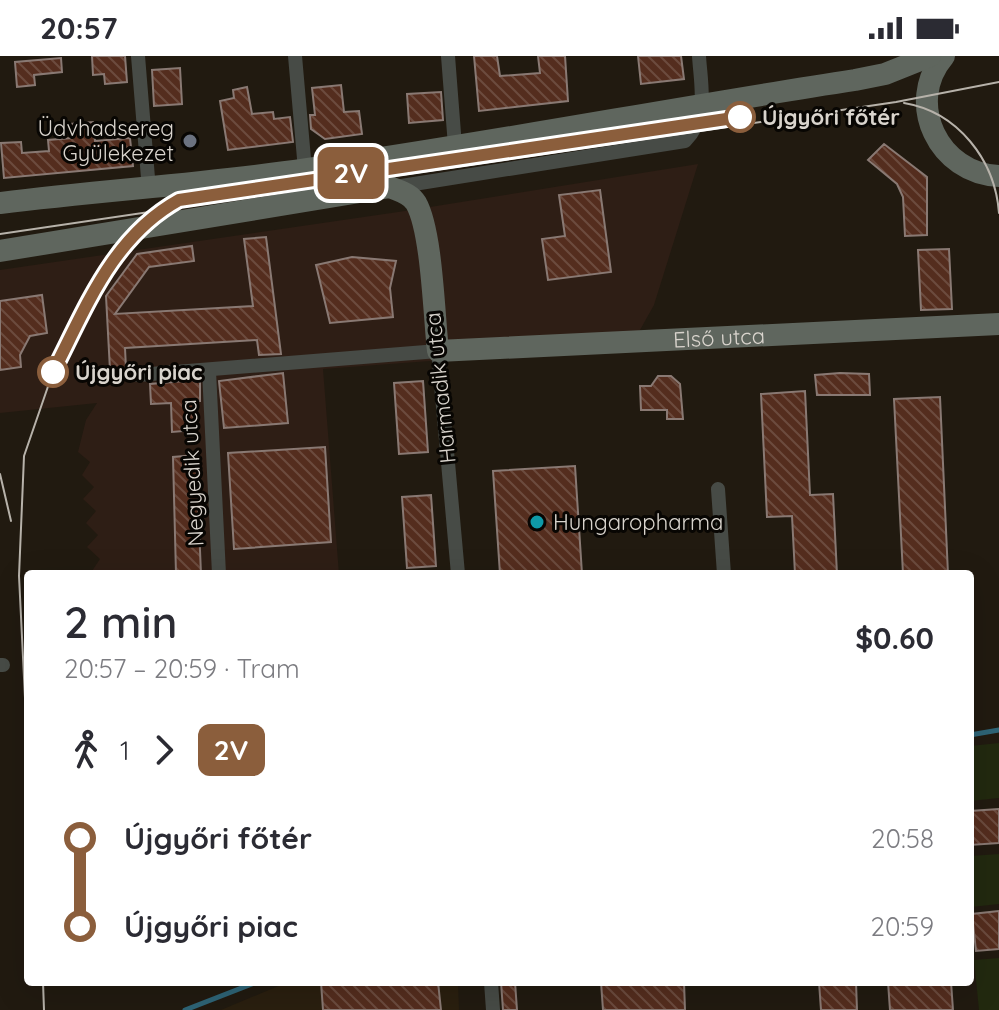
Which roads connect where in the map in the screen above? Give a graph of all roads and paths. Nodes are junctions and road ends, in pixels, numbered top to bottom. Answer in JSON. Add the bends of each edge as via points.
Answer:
{"nodes":[{"id":1,"x":138,"y":56,"type":"edge"},
{"id":2,"x":295,"y":56,"type":"edge"},
{"id":3,"x":448,"y":56,"type":"edge"},
{"id":4,"x":699,"y":56,"type":"edge"},
{"id":5,"x":930,"y":56,"type":"edge"},
{"id":6,"x":944,"y":56,"type":"edge"},
{"id":7,"x":703,"y":106,"type":"junction"},
{"id":8,"x":455,"y":146,"type":"junction"},
{"id":9,"x":430,"y":151,"type":"junction"},
{"id":10,"x":305,"y":170,"type":"junction"},
{"id":11,"x":992,"y":177,"type":"edge"},
{"id":12,"x":149,"y":190,"type":"junction"},
{"id":13,"x":414,"y":193,"type":"junction"},
{"id":14,"x":0,"y":203,"type":"edge"},
{"id":15,"x":0,"y":251,"type":"edge"},
{"id":16,"x":999,"y":324,"type":"edge"},
{"id":17,"x":438,"y":351,"type":"junction"},
{"id":18,"x":209,"y":371,"type":"junction"},
{"id":19,"x":138,"y":375,"type":"dead end"},
{"id":20,"x":718,"y":489,"type":"dead end"},
{"id":21,"x":219,"y":570,"type":"edge"},
{"id":22,"x":458,"y":570,"type":"edge"},
{"id":23,"x":724,"y":570,"type":"edge"},
{"id":24,"x":491,"y":986,"type":"edge"},
{"id":25,"x":493,"y":1010,"type":"edge"}],
"edges":[{"from":1,"to":12,"type":"street"},
{"from":2,"to":10,"type":"street"},
{"from":3,"to":8,"type":"street"},
{"from":4,"to":7,"type":"street"},
{"from":5,"to":7,"type":"street","via":[[885,74]]},
{"from":6,"to":11,"type":"street","via":[[928,90],[928,120],[944,151]]},
{"from":7,"to":8,"type":"street"},
{"from":7,"to":13,"type":"street","via":[[696,130],[685,141]]},
{"from":8,"to":9,"type":"street"},
{"from":9,"to":10,"type":"street"},
{"from":9,"to":13,"type":"street","via":[[419,163]]},
{"from":10,"to":12,"type":"street"},
{"from":12,"to":14,"type":"street"},
{"from":13,"to":15,"type":"street","via":[[390,187]]},
{"from":13,"to":17,"type":"street","name":"Harmadik utca","via":[[424,230]]},
{"from":16,"to":17,"type":"street","name":"Első utca"},
{"from":17,"to":18,"type":"street"},
{"from":17,"to":22,"type":"street","name":"Harmadik utca"},
{"from":18,"to":19,"type":"street"},
{"from":18,"to":21,"type":"street","name":"Negyedik utca"},
{"from":20,"to":23,"type":"street"},
{"from":24,"to":25,"type":"street"}]}
